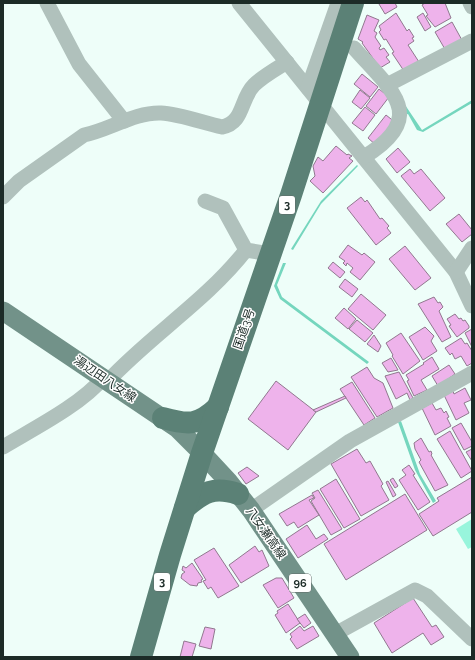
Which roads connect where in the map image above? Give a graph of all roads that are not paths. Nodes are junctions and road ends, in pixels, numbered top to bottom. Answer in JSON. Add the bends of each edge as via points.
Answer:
{"nodes":[{"id":1,"x":47,"y":3,"type":"edge"},
{"id":2,"x":239,"y":3,"type":"edge"},
{"id":3,"x":338,"y":3,"type":"edge"},
{"id":4,"x":354,"y":3,"type":"edge"},
{"id":5,"x":470,"y":3,"type":"edge"},
{"id":6,"x":472,"y":7,"type":"edge"},
{"id":7,"x":472,"y":41,"type":"edge"},
{"id":8,"x":354,"y":48,"type":"dead end"},
{"id":9,"x":287,"y":62,"type":"junction"},
{"id":10,"x":387,"y":85,"type":"junction"},
{"id":11,"x":315,"y":96,"type":"junction"},
{"id":12,"x":124,"y":121,"type":"junction"},
{"id":13,"x":364,"y":157,"type":"junction"},
{"id":14,"x":3,"y":197,"type":"edge"},
{"id":15,"x":205,"y":201,"type":"dead end"},
{"id":16,"x":472,"y":248,"type":"edge"},
{"id":17,"x":246,"y":250,"type":"junction"},
{"id":18,"x":270,"y":254,"type":"junction"},
{"id":19,"x":456,"y":272,"type":"junction"},
{"id":20,"x":472,"y":306,"type":"edge"},
{"id":21,"x":3,"y":311,"type":"edge"},
{"id":22,"x":472,"y":373,"type":"edge"},
{"id":23,"x":106,"y":379,"type":"junction"},
{"id":24,"x":218,"y":407,"type":"junction"},
{"id":25,"x":163,"y":418,"type":"junction"},
{"id":26,"x":3,"y":447,"type":"edge"},
{"id":27,"x":202,"y":453,"type":"junction"},
{"id":28,"x":244,"y":502,"type":"junction"},
{"id":29,"x":185,"y":508,"type":"junction"},
{"id":30,"x":335,"y":634,"type":"junction"},
{"id":31,"x":472,"y":639,"type":"edge"},
{"id":32,"x":141,"y":657,"type":"edge"},
{"id":33,"x":350,"y":657,"type":"edge"}],
"edges":[{"from":1,"to":12,"type":"street","via":[[79,64]]},
{"from":2,"to":9,"type":"street"},
{"from":3,"to":11,"type":"street"},
{"from":4,"to":11,"type":"highway","name":"国道3号","number":"3"},
{"from":5,"to":6,"type":"street"},
{"from":7,"to":10,"type":"street"},
{"from":8,"to":10,"type":"street"},
{"from":9,"to":11,"type":"street"},
{"from":9,"to":12,"type":"street","via":[[253,86],[237,119],[230,126],[222,127],[161,113]]},
{"from":10,"to":13,"type":"street","via":[[399,107],[398,127],[381,147]]},
{"from":11,"to":13,"type":"street"},
{"from":11,"to":18,"type":"highway","name":"国道3号","number":"3"},
{"from":12,"to":14,"type":"street","via":[[84,135],[66,146],[19,181]]},
{"from":13,"to":19,"type":"street"},
{"from":15,"to":17,"type":"street","via":[[223,208]]},
{"from":16,"to":19,"type":"street"},
{"from":17,"to":18,"type":"street"},
{"from":17,"to":23,"type":"street","via":[[210,288]]},
{"from":18,"to":24,"type":"highway","name":"国道3号","number":"3"},
{"from":19,"to":20,"type":"street"},
{"from":21,"to":23,"type":"main road","name":"湯辺田八女線"},
{"from":22,"to":28,"type":"street"},
{"from":23,"to":25,"type":"main road","name":"湯辺田八女線"},
{"from":23,"to":26,"type":"street","via":[[68,407]]},
{"from":24,"to":25,"type":"highway","via":[[193,423],[186,424]]},
{"from":24,"to":27,"type":"highway","name":"国道3号","number":"3"},
{"from":25,"to":27,"type":"main road","name":"湯辺田八女線"},
{"from":27,"to":28,"type":"main road","name":"八女瀬高線","number":"96"},
{"from":27,"to":29,"type":"highway","name":"国道3号","number":"3"},
{"from":28,"to":29,"type":"highway","via":[[218,490],[195,499]]},
{"from":28,"to":30,"type":"main road","name":"八女瀬高線","number":"96"},
{"from":29,"to":32,"type":"highway","name":"国道3号","number":"3"},
{"from":30,"to":31,"type":"street","via":[[415,590],[427,596]]},
{"from":30,"to":33,"type":"main road","name":"八女瀬高線","number":"96"}]}
